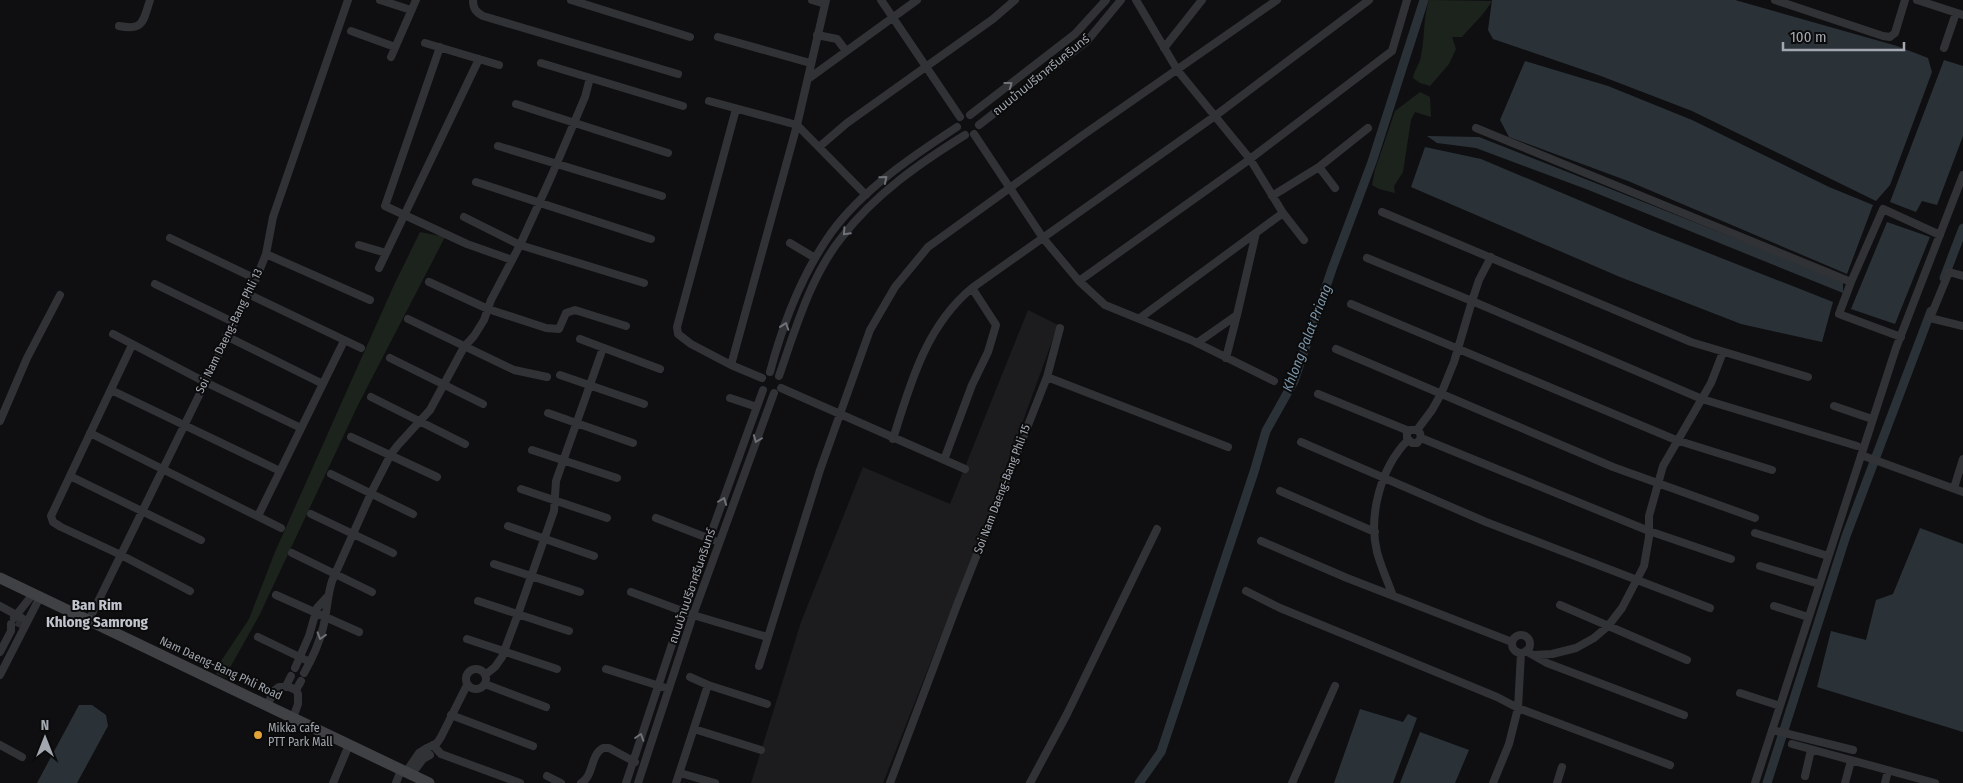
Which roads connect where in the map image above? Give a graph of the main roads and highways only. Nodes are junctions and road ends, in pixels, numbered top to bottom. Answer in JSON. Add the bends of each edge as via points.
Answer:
{"nodes":[{"id":1,"x":0,"y":578,"type":"edge"},
{"id":2,"x":429,"y":783,"type":"edge"}],
"edges":[{"from":1,"to":2,"type":"main road","name":"Nam Daeng-Bang Phli Road"}]}
